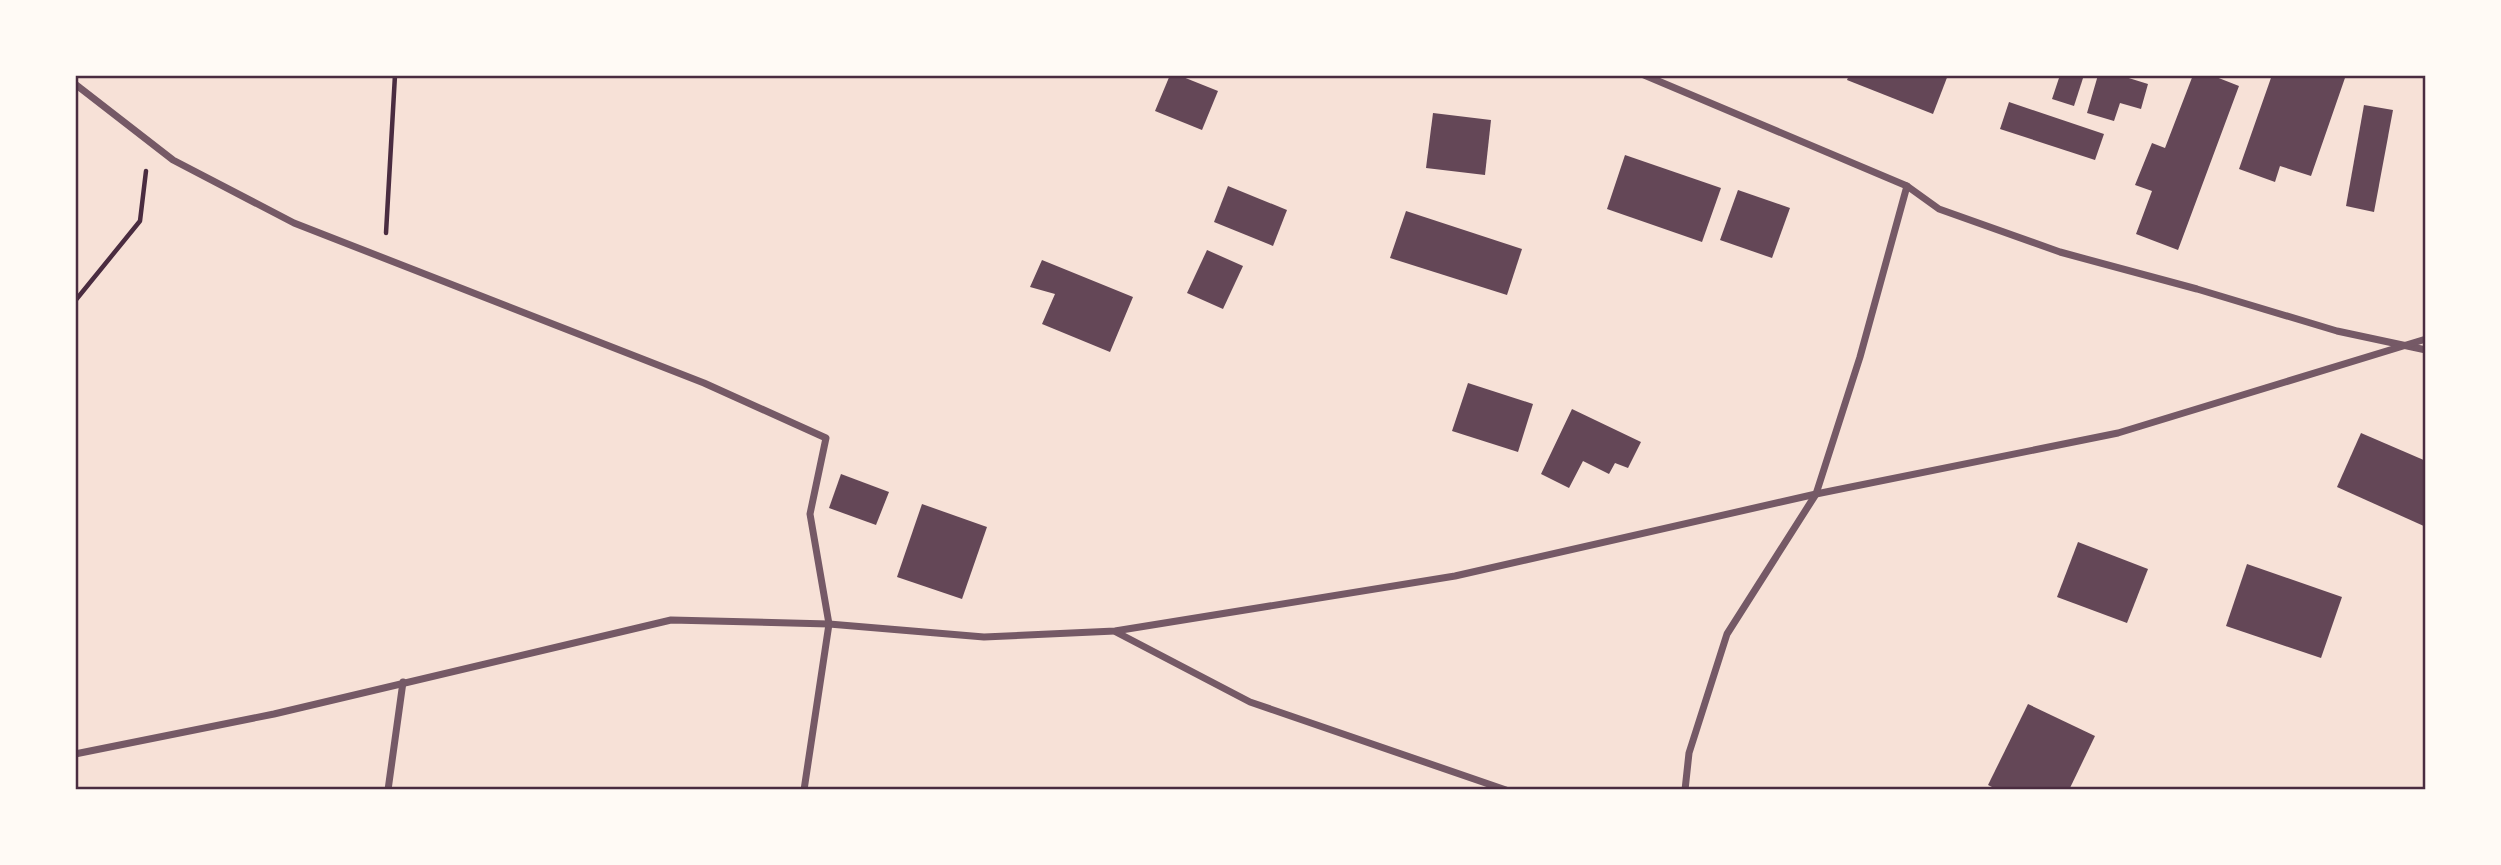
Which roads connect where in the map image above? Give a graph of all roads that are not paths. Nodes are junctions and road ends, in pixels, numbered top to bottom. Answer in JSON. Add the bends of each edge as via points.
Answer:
{"nodes":[{"id":1,"x":1644,"y":75,"type":"edge"},
{"id":2,"x":75,"y":84,"type":"edge"},
{"id":3,"x":1907,"y":186,"type":"junction"},
{"id":4,"x":2426,"y":339,"type":"edge"},
{"id":5,"x":2406,"y":346,"type":"junction"},
{"id":6,"x":2426,"y":350,"type":"edge"},
{"id":7,"x":1816,"y":494,"type":"junction"},
{"id":8,"x":828,"y":624,"type":"junction"},
{"id":9,"x":1115,"y":631,"type":"junction"},
{"id":10,"x":403,"y":682,"type":"junction"},
{"id":11,"x":75,"y":754,"type":"edge"},
{"id":12,"x":388,"y":790,"type":"edge"},
{"id":13,"x":804,"y":790,"type":"edge"},
{"id":14,"x":1506,"y":790,"type":"edge"},
{"id":15,"x":1685,"y":790,"type":"edge"}],
"edges":[{"from":1,"to":3,"type":"street"},
{"from":2,"to":8,"type":"street","via":[[173,160],[294,223],[704,383],[826,438],[810,513]]},
{"from":3,"to":5,"type":"street","via":[[1939,209],[2060,252],[2337,331]]},
{"from":3,"to":7,"type":"street"},
{"from":4,"to":5,"type":"street"},
{"from":5,"to":6,"type":"street"},
{"from":5,"to":7,"type":"street","via":[[2118,433]]},
{"from":7,"to":9,"type":"street","via":[[1455,576]]},
{"from":7,"to":15,"type":"street","via":[[1727,634],[1689,753]]},
{"from":8,"to":9,"type":"street","via":[[984,637]]},
{"from":8,"to":10,"type":"street","via":[[671,620]]},
{"from":8,"to":13,"type":"street"},
{"from":9,"to":14,"type":"street","via":[[1250,702]]},
{"from":10,"to":11,"type":"street","via":[[274,715]]},
{"from":10,"to":12,"type":"street"}]}
